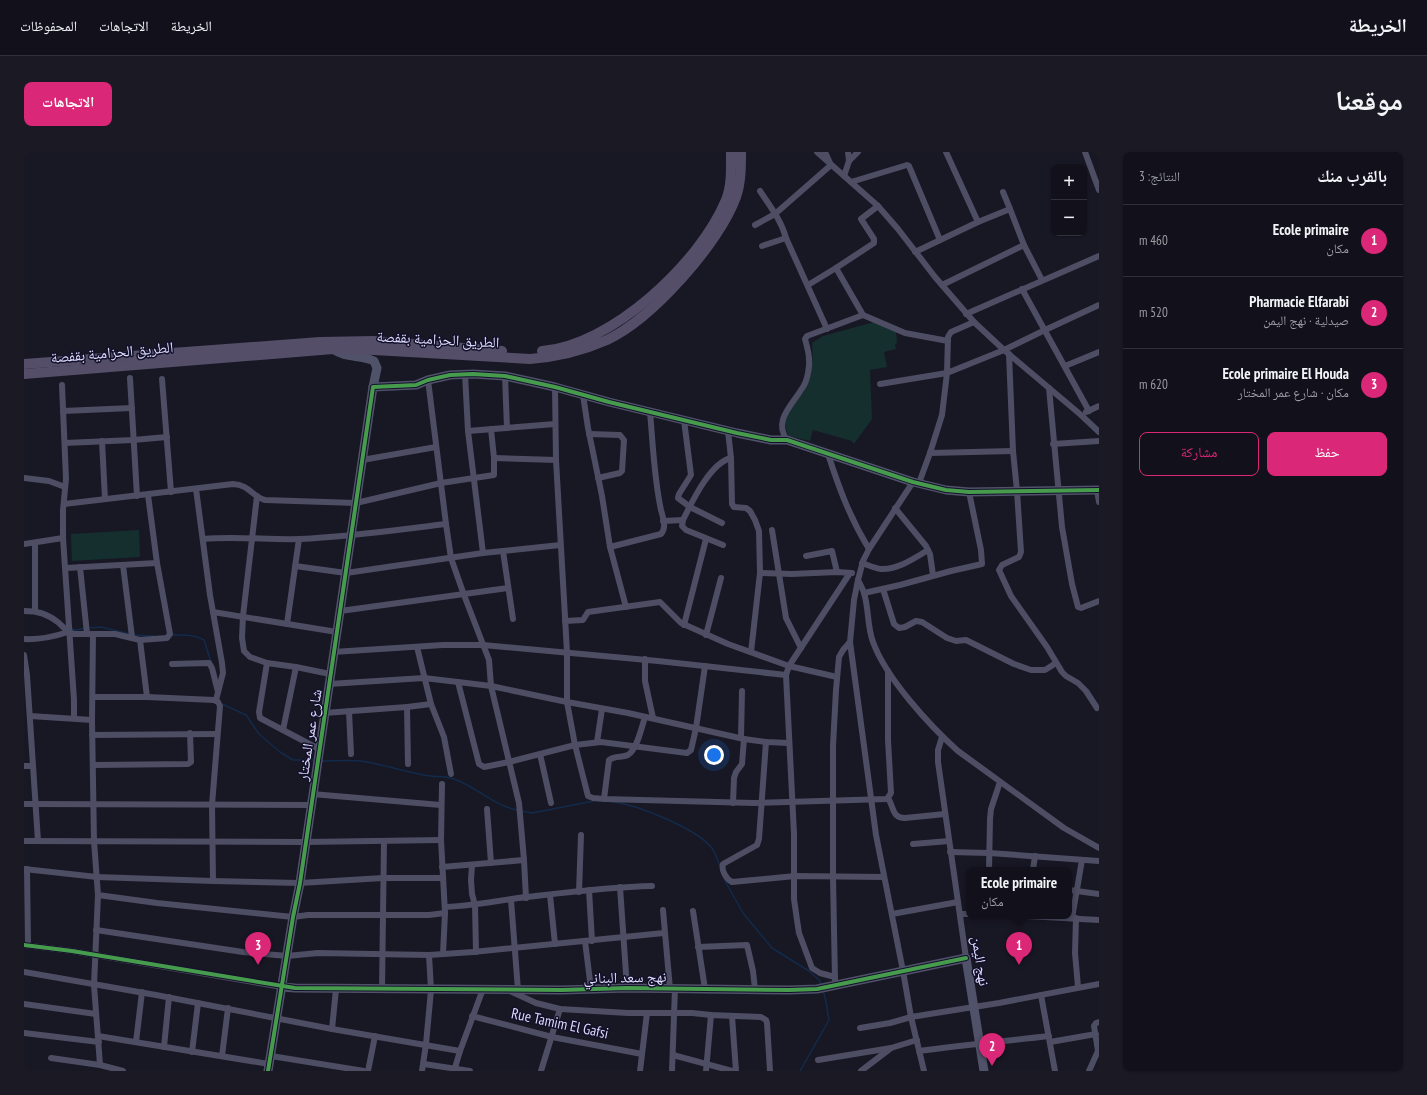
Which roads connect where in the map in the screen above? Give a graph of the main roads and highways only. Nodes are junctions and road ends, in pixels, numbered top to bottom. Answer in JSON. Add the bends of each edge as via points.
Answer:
{"nodes":[{"id":1,"x":731,"y":152,"type":"edge"},
{"id":2,"x":741,"y":152,"type":"edge"},
{"id":3,"x":24,"y":364,"type":"edge"},
{"id":4,"x":24,"y":374,"type":"edge"}],
"edges":[{"from":1,"to":3,"type":"main road","name":"الطريق الحزامية بقفصة","via":[[730,187],[719,215],[709,232],[671,278],[619,322],[592,337],[560,348],[529,352],[373,341],[320,342]]},
{"from":2,"to":4,"type":"main road","name":"الطريق الحزامية بقفصة","via":[[736,197],[721,229],[682,278],[651,309],[623,330],[575,352],[530,359],[333,349]]}]}
